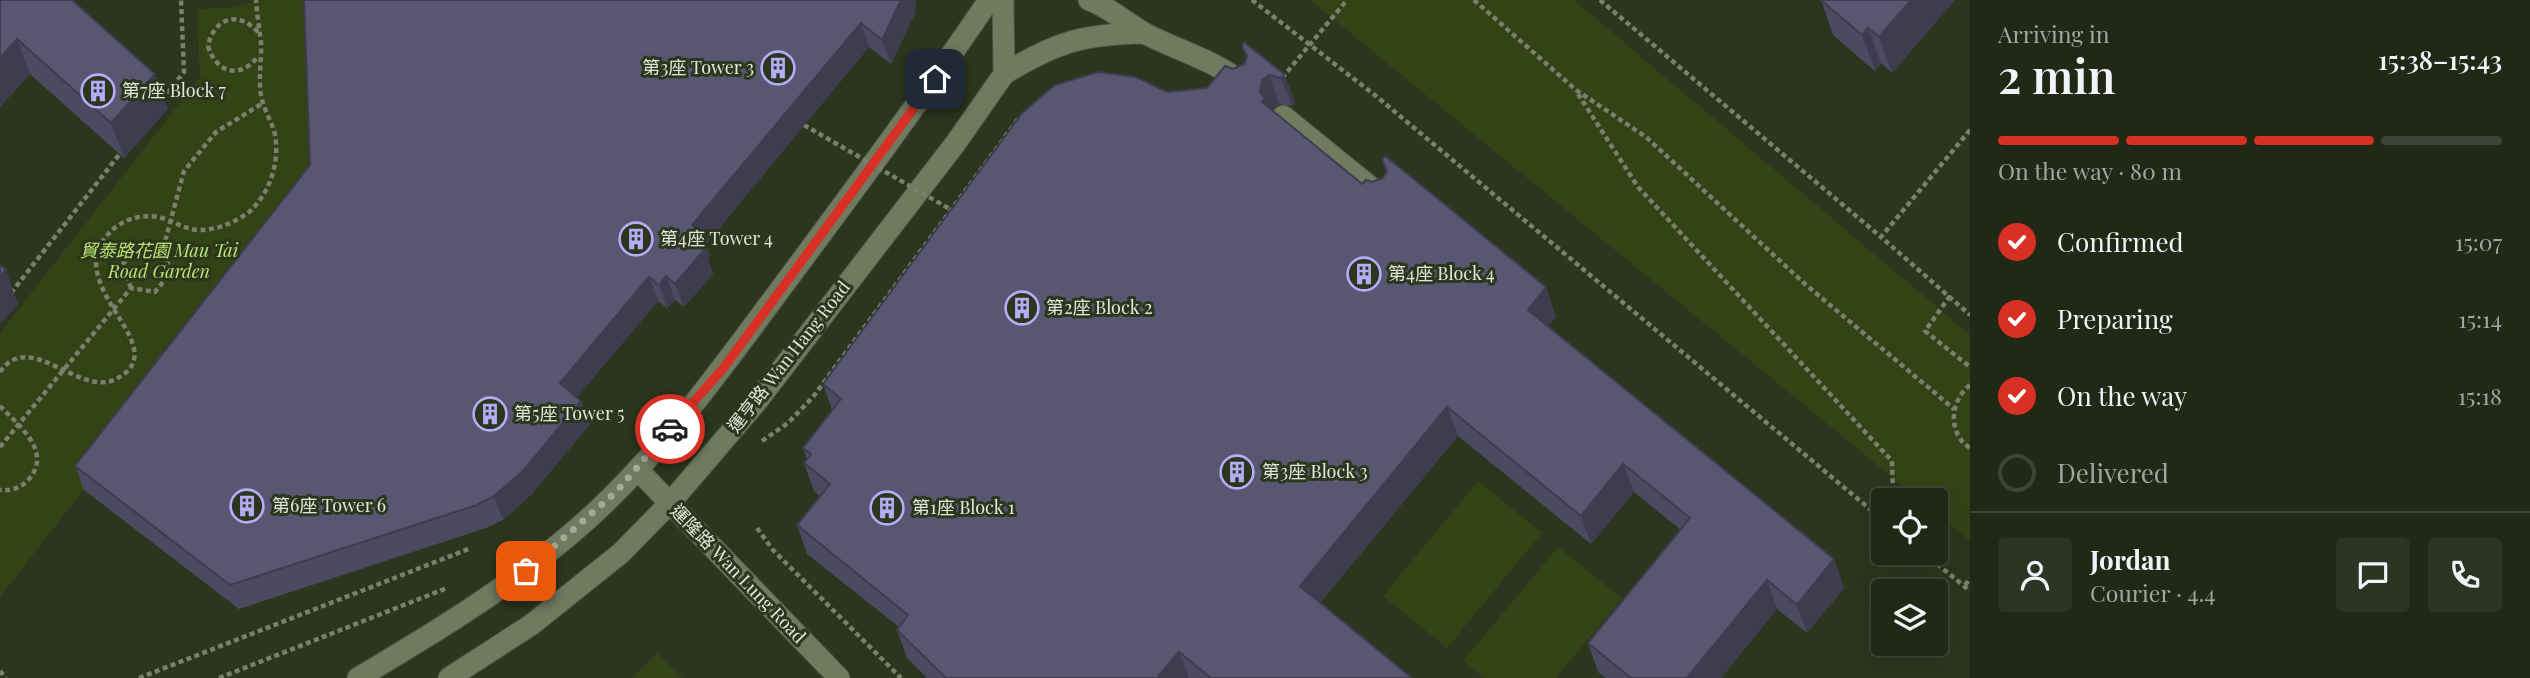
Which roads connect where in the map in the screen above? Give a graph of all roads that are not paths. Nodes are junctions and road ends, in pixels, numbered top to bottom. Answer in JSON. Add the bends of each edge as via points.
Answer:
{"nodes":[{"id":1,"x":989,"y":0,"type":"edge"},
{"id":2,"x":1003,"y":0,"type":"edge"},
{"id":3,"x":1089,"y":0,"type":"edge"},
{"id":4,"x":1144,"y":33,"type":"junction"},
{"id":5,"x":1004,"y":74,"type":"junction"},
{"id":6,"x":1244,"y":84,"type":"edge"},
{"id":7,"x":1283,"y":116,"type":"edge"},
{"id":8,"x":1384,"y":198,"type":"edge"},
{"id":9,"x":638,"y":470,"type":"junction"},
{"id":10,"x":670,"y":503,"type":"junction"},
{"id":11,"x":358,"y":678,"type":"edge"},
{"id":12,"x":449,"y":678,"type":"edge"},
{"id":13,"x":839,"y":678,"type":"edge"}],
"edges":[{"from":1,"to":9,"type":"street","via":[[909,119],[725,366]]},
{"from":2,"to":5,"type":"street"},
{"from":3,"to":4,"type":"street","via":[[1117,12]]},
{"from":4,"to":5,"type":"street","via":[[1098,34],[1068,41]]},
{"from":4,"to":6,"type":"street","via":[[1221,66]]},
{"from":5,"to":10,"type":"street","name":"運亨路 Wan Hang Road","via":[[758,400]]},
{"from":7,"to":8,"type":"street"},
{"from":9,"to":10,"type":"street","name":"運隆路 Wan Lung Road"},
{"from":9,"to":11,"type":"street","via":[[573,533],[504,588]]},
{"from":10,"to":12,"type":"street","name":"運亨路 Wan Hang Road","via":[[577,590]]},
{"from":10,"to":13,"type":"street","name":"運隆路 Wan Lung Road"}]}
